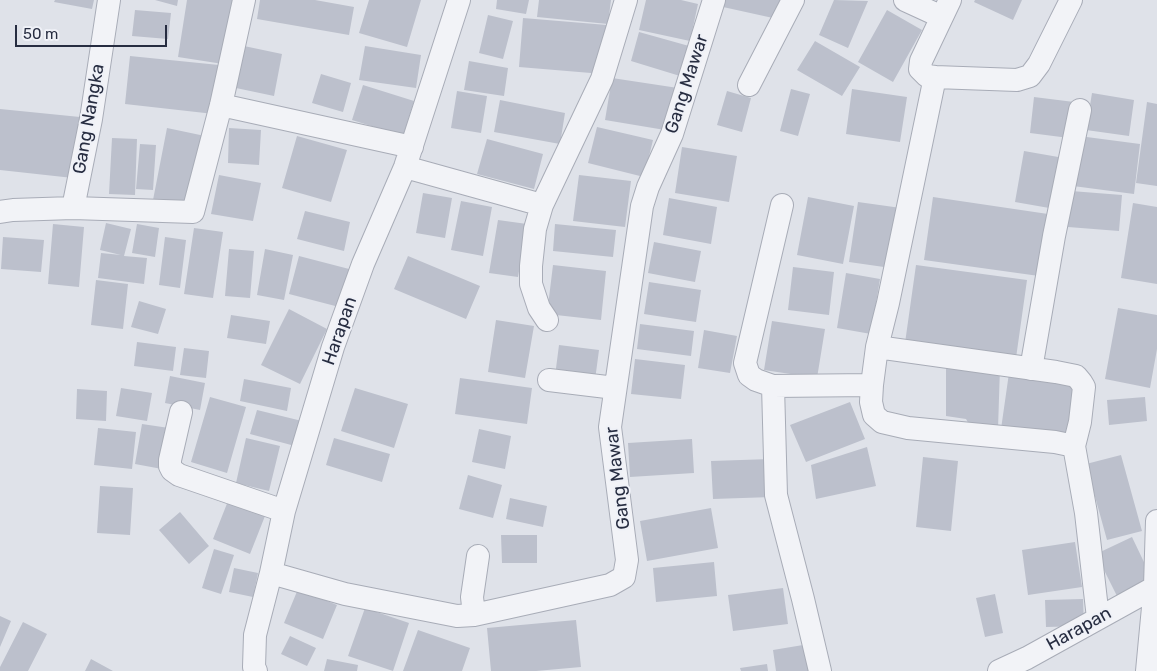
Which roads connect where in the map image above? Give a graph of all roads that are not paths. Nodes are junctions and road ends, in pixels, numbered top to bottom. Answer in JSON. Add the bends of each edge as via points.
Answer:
{"nodes":[{"id":1,"x":109,"y":0,"type":"edge"},
{"id":2,"x":244,"y":0,"type":"edge"},
{"id":3,"x":460,"y":0,"type":"edge"},
{"id":4,"x":626,"y":0,"type":"edge"},
{"id":5,"x":714,"y":0,"type":"edge"},
{"id":6,"x":793,"y":0,"type":"edge"},
{"id":7,"x":905,"y":0,"type":"edge"},
{"id":8,"x":1071,"y":0,"type":"edge"},
{"id":9,"x":946,"y":9,"type":"edge"},
{"id":10,"x":935,"y":76,"type":"junction"},
{"id":11,"x":749,"y":85,"type":"dead end"},
{"id":12,"x":221,"y":104,"type":"junction"},
{"id":13,"x":1080,"y":110,"type":"dead end"},
{"id":14,"x":409,"y":157,"type":"junction"},
{"id":15,"x":542,"y":205,"type":"junction"},
{"id":16,"x":782,"y":205,"type":"dead end"},
{"id":17,"x":73,"y":208,"type":"junction"},
{"id":18,"x":0,"y":212,"type":"edge"},
{"id":19,"x":547,"y":320,"type":"dead end"},
{"id":20,"x":877,"y":347,"type":"junction"},
{"id":21,"x":1031,"y":369,"type":"junction"},
{"id":22,"x":549,"y":380,"type":"dead end"},
{"id":23,"x":872,"y":385,"type":"junction"},
{"id":24,"x":773,"y":386,"type":"junction"},
{"id":25,"x":615,"y":388,"type":"junction"},
{"id":26,"x":181,"y":412,"type":"dead end"},
{"id":27,"x":1074,"y":446,"type":"junction"},
{"id":28,"x":284,"y":511,"type":"junction"},
{"id":29,"x":1157,"y":521,"type":"edge"},
{"id":30,"x":478,"y":556,"type":"dead end"},
{"id":31,"x":271,"y":573,"type":"junction"},
{"id":32,"x":1156,"y":586,"type":"edge"},
{"id":33,"x":474,"y":615,"type":"junction"},
{"id":34,"x":1098,"y":618,"type":"junction"},
{"id":35,"x":1026,"y":664,"type":"edge"},
{"id":36,"x":256,"y":671,"type":"edge"},
{"id":37,"x":820,"y":671,"type":"edge"},
{"id":38,"x":999,"y":671,"type":"edge"},
{"id":39,"x":1147,"y":671,"type":"edge"}],
"edges":[{"from":1,"to":17,"type":"street","name":"Gang Nangka","via":[[91,120]]},
{"from":2,"to":12,"type":"street"},
{"from":3,"to":14,"type":"street","name":"Harapan"},
{"from":4,"to":15,"type":"street","via":[[602,79]]},
{"from":5,"to":25,"type":"street","name":"Gang Mawar","via":[[672,134],[642,206]]},
{"from":6,"to":11,"type":"street"},
{"from":7,"to":9,"type":"street"},
{"from":8,"to":10,"type":"street","via":[[1030,76],[1017,80]]},
{"from":9,"to":10,"type":"street","via":[[921,60],[920,69],[927,76]]},
{"from":10,"to":20,"type":"street"},
{"from":12,"to":14,"type":"street"},
{"from":12,"to":17,"type":"street","via":[[193,212]]},
{"from":13,"to":21,"type":"street"},
{"from":14,"to":15,"type":"street"},
{"from":14,"to":28,"type":"street","name":"Harapan","via":[[363,264],[333,347]]},
{"from":15,"to":19,"type":"street","via":[[535,229],[531,284]]},
{"from":16,"to":24,"type":"street","via":[[745,363],[749,376]]},
{"from":17,"to":18,"type":"street"},
{"from":20,"to":21,"type":"street"},
{"from":20,"to":23,"type":"street"},
{"from":21,"to":27,"type":"street","via":[[1076,376],[1084,387]]},
{"from":22,"to":25,"type":"street"},
{"from":23,"to":24,"type":"street"},
{"from":23,"to":27,"type":"street","via":[[874,415],[882,422],[908,428]]},
{"from":24,"to":37,"type":"street","via":[[776,495]]},
{"from":25,"to":33,"type":"street","name":"Gang Mawar","via":[[610,427],[628,560],[624,577],[610,585]]},
{"from":26,"to":28,"type":"street","via":[[170,460],[172,470]]},
{"from":27,"to":34,"type":"street"},
{"from":28,"to":31,"type":"street","name":"Harapan"},
{"from":29,"to":32,"type":"street"},
{"from":30,"to":33,"type":"street","via":[[472,597]]},
{"from":31,"to":33,"type":"street","name":"Gang Mawar","via":[[345,594],[457,616]]},
{"from":31,"to":36,"type":"street","name":"Harapan","via":[[255,635]]},
{"from":32,"to":34,"type":"street","name":"Harapan"},
{"from":32,"to":39,"type":"street"},
{"from":34,"to":35,"type":"street","name":"Harapan"},
{"from":35,"to":38,"type":"street","name":"Harapan"}]}
